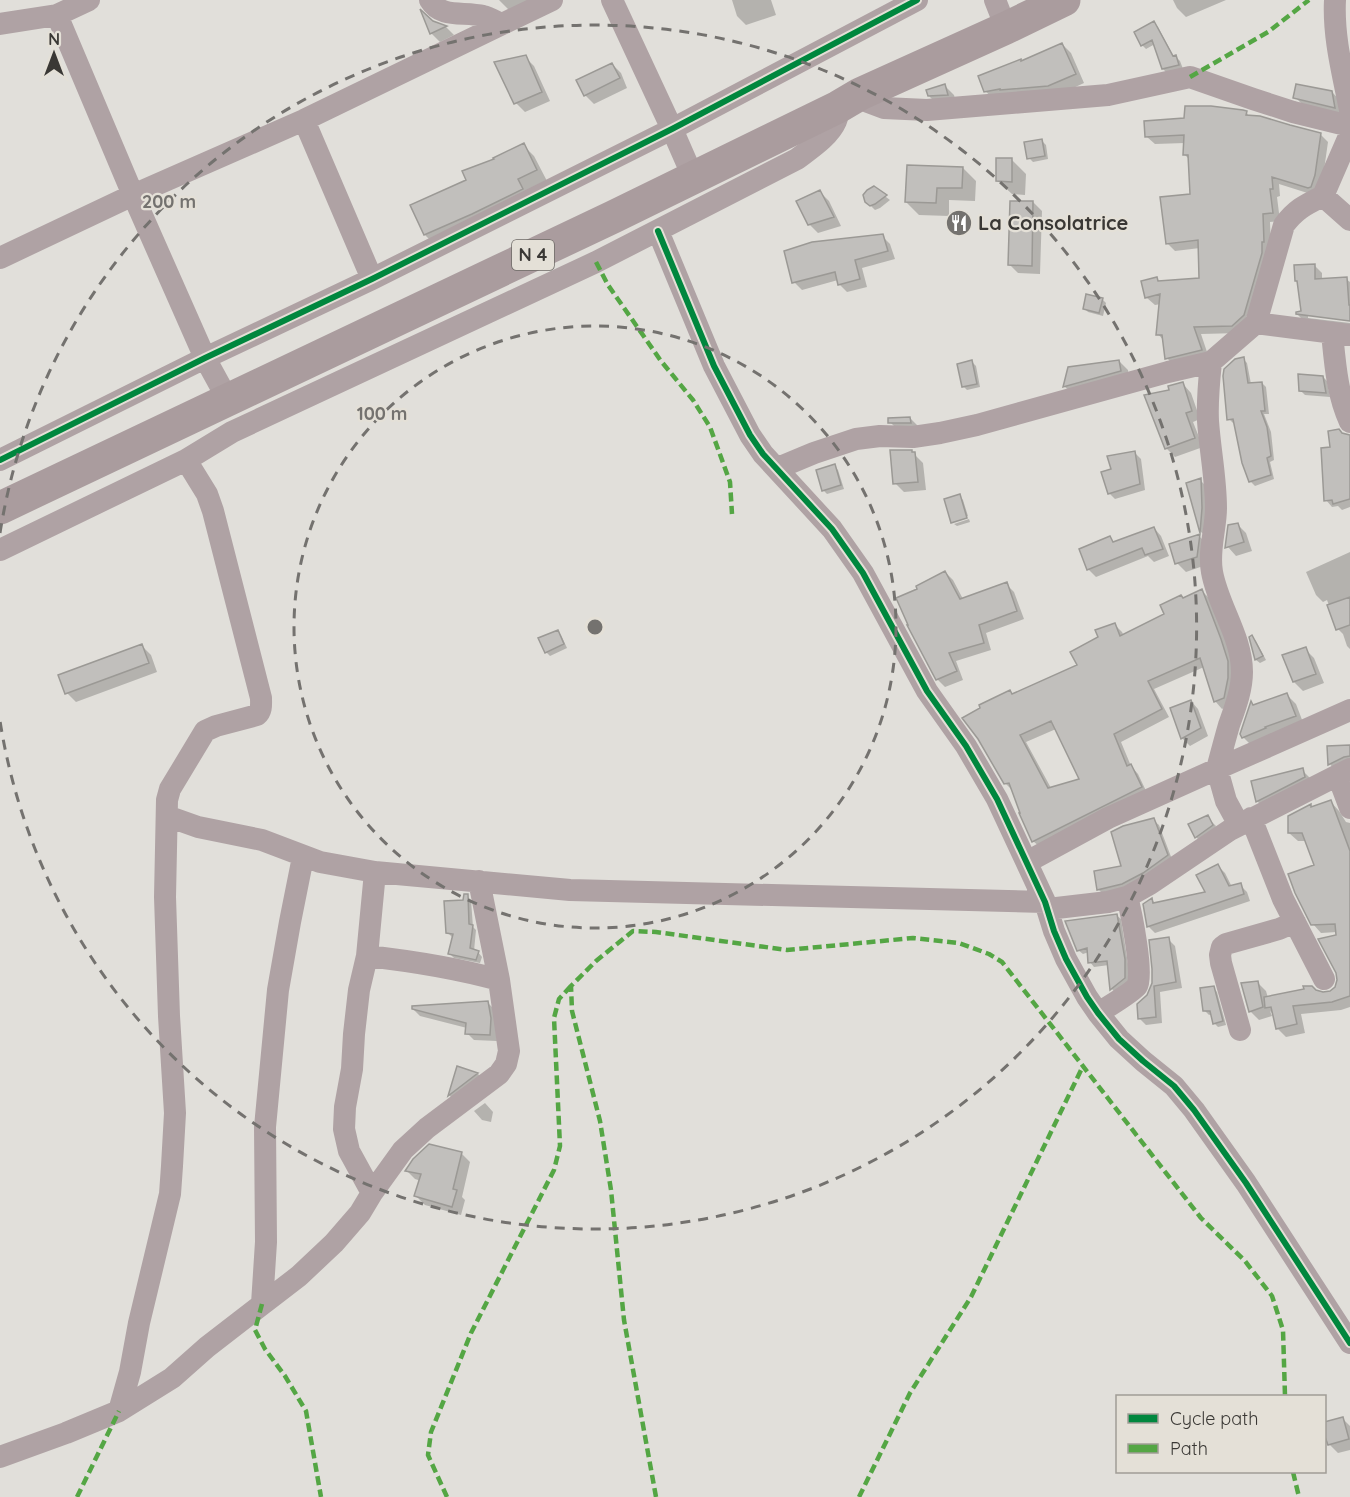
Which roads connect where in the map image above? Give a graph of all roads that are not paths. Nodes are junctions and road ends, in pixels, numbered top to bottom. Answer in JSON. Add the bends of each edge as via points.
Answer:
{"nodes":[{"id":1,"x":89,"y":0,"type":"edge"},
{"id":2,"x":430,"y":0,"type":"edge"},
{"id":3,"x":552,"y":0,"type":"edge"},
{"id":4,"x":612,"y":0,"type":"edge"},
{"id":5,"x":917,"y":0,"type":"edge"},
{"id":6,"x":1064,"y":0,"type":"edge"},
{"id":7,"x":1335,"y":0,"type":"edge"},
{"id":8,"x":1000,"y":14,"type":"edge"},
{"id":9,"x":57,"y":15,"type":"junction"},
{"id":10,"x":0,"y":24,"type":"edge"},
{"id":11,"x":501,"y":24,"type":"junction"},
{"id":12,"x":849,"y":100,"type":"junction"},
{"id":13,"x":1350,"y":110,"type":"edge"},
{"id":14,"x":304,"y":120,"type":"junction"},
{"id":15,"x":1350,"y":126,"type":"edge"},
{"id":16,"x":672,"y":129,"type":"junction"},
{"id":17,"x":1350,"y":134,"type":"edge"},
{"id":18,"x":693,"y":177,"type":"junction"},
{"id":19,"x":133,"y":195,"type":"junction"},
{"id":20,"x":1323,"y":196,"type":"junction"},
{"id":21,"x":1350,"y":220,"type":"edge"},
{"id":22,"x":658,"y":231,"type":"junction"},
{"id":23,"x":0,"y":258,"type":"edge"},
{"id":24,"x":372,"y":279,"type":"junction"},
{"id":25,"x":1256,"y":323,"type":"junction"},
{"id":26,"x":1341,"y":334,"type":"edge"},
{"id":27,"x":205,"y":358,"type":"junction"},
{"id":28,"x":1211,"y":362,"type":"junction"},
{"id":29,"x":228,"y":400,"type":"junction"},
{"id":30,"x":1350,"y":422,"type":"edge"},
{"id":31,"x":0,"y":460,"type":"edge"},
{"id":32,"x":186,"y":460,"type":"junction"},
{"id":33,"x":778,"y":468,"type":"junction"},
{"id":34,"x":0,"y":508,"type":"edge"},
{"id":35,"x":0,"y":550,"type":"edge"},
{"id":36,"x":1350,"y":710,"type":"edge"},
{"id":37,"x":1217,"y":769,"type":"junction"},
{"id":38,"x":1344,"y":773,"type":"edge"},
{"id":39,"x":1350,"y":808,"type":"edge"},
{"id":40,"x":167,"y":816,"type":"junction"},
{"id":41,"x":1245,"y":821,"type":"junction"},
{"id":42,"x":303,"y":856,"type":"junction"},
{"id":43,"x":1027,"y":862,"type":"junction"},
{"id":44,"x":375,"y":872,"type":"junction"},
{"id":45,"x":480,"y":880,"type":"junction"},
{"id":46,"x":1127,"y":897,"type":"junction"},
{"id":47,"x":1046,"y":906,"type":"junction"},
{"id":48,"x":1294,"y":922,"type":"junction"},
{"id":49,"x":367,"y":956,"type":"junction"},
{"id":50,"x":1324,"y":979,"type":"dead end"},
{"id":51,"x":499,"y":980,"type":"junction"},
{"id":52,"x":1098,"y":1013,"type":"junction"},
{"id":53,"x":1240,"y":1030,"type":"dead end"},
{"id":54,"x":372,"y":1193,"type":"junction"},
{"id":55,"x":262,"y":1304,"type":"junction"},
{"id":56,"x":1350,"y":1343,"type":"edge"},
{"id":57,"x":119,"y":1411,"type":"junction"},
{"id":58,"x":0,"y":1457,"type":"edge"}],
"edges":[{"from":1,"to":9,"type":"street"},
{"from":2,"to":11,"type":"street","via":[[445,13],[469,13]]},
{"from":3,"to":11,"type":"street"},
{"from":4,"to":16,"type":"street"},
{"from":5,"to":16,"type":"street"},
{"from":6,"to":8,"type":"highway","number":"N 4"},
{"from":7,"to":13,"type":"street","via":[[1338,47]]},
{"from":8,"to":12,"type":"highway","number":"N 4"},
{"from":9,"to":10,"type":"street"},
{"from":9,"to":19,"type":"street"},
{"from":11,"to":14,"type":"street"},
{"from":12,"to":15,"type":"street","via":[[884,108],[927,110],[1108,95],[1191,77],[1293,112]]},
{"from":12,"to":18,"type":"highway","number":"N 4"},
{"from":12,"to":22,"type":"street","via":[[830,130],[797,159]]},
{"from":14,"to":19,"type":"street"},
{"from":14,"to":24,"type":"street"},
{"from":16,"to":18,"type":"street"},
{"from":16,"to":24,"type":"street"},
{"from":17,"to":20,"type":"street"},
{"from":18,"to":29,"type":"highway","number":"N 4"},
{"from":19,"to":23,"type":"street"},
{"from":19,"to":27,"type":"street"},
{"from":20,"to":21,"type":"street"},
{"from":20,"to":25,"type":"street","via":[[1302,207],[1284,225]]},
{"from":22,"to":32,"type":"street","via":[[232,432]]},
{"from":22,"to":33,"type":"street","via":[[714,366],[750,435]]},
{"from":24,"to":27,"type":"street"},
{"from":25,"to":26,"type":"street"},
{"from":25,"to":28,"type":"street"},
{"from":26,"to":30,"type":"street","via":[[1338,384]]},
{"from":27,"to":29,"type":"street"},
{"from":27,"to":31,"type":"street"},
{"from":28,"to":33,"type":"street","via":[[968,427],[913,437],[856,440]]},
{"from":28,"to":37,"type":"street","via":[[1208,408],[1216,507],[1210,564],[1224,612],[1240,647],[1242,673],[1236,708]]},
{"from":29,"to":34,"type":"highway","number":"N 4"},
{"from":32,"to":35,"type":"street"},
{"from":32,"to":40,"type":"street","via":[[213,511],[261,707],[257,715],[205,731],[170,789]]},
{"from":33,"to":43,"type":"street","via":[[832,529],[863,573],[927,692],[966,746],[997,799]]},
{"from":36,"to":37,"type":"street"},
{"from":37,"to":41,"type":"street","via":[[1226,801]]},
{"from":37,"to":43,"type":"street","via":[[1108,818]]},
{"from":38,"to":39,"type":"street"},
{"from":38,"to":41,"type":"street"},
{"from":40,"to":42,"type":"street","via":[[198,827],[262,840]]},
{"from":40,"to":57,"type":"street","via":[[165,897],[175,1113],[170,1194]]},
{"from":41,"to":46,"type":"street"},
{"from":41,"to":48,"type":"street"},
{"from":42,"to":44,"type":"street"},
{"from":42,"to":55,"type":"street","via":[[278,990],[267,1104]]},
{"from":43,"to":47,"type":"street"},
{"from":44,"to":45,"type":"street"},
{"from":44,"to":49,"type":"street"},
{"from":45,"to":47,"type":"street","via":[[570,890]]},
{"from":45,"to":51,"type":"street"},
{"from":46,"to":47,"type":"street"},
{"from":46,"to":52,"type":"street","via":[[1135,935],[1138,984]]},
{"from":47,"to":52,"type":"street","via":[[1066,959]]},
{"from":48,"to":50,"type":"street"},
{"from":48,"to":53,"type":"street","via":[[1222,947],[1221,963]]},
{"from":49,"to":51,"type":"street"},
{"from":49,"to":54,"type":"street","via":[[359,990],[344,1129],[349,1151]]},
{"from":51,"to":54,"type":"street","via":[[509,1051],[506,1064],[500,1074],[403,1149]]},
{"from":52,"to":56,"type":"street","via":[[1119,1039],[1174,1086],[1194,1110]]},
{"from":54,"to":55,"type":"street","via":[[334,1243]]},
{"from":55,"to":57,"type":"street","via":[[172,1378]]},
{"from":57,"to":58,"type":"street"}]}
